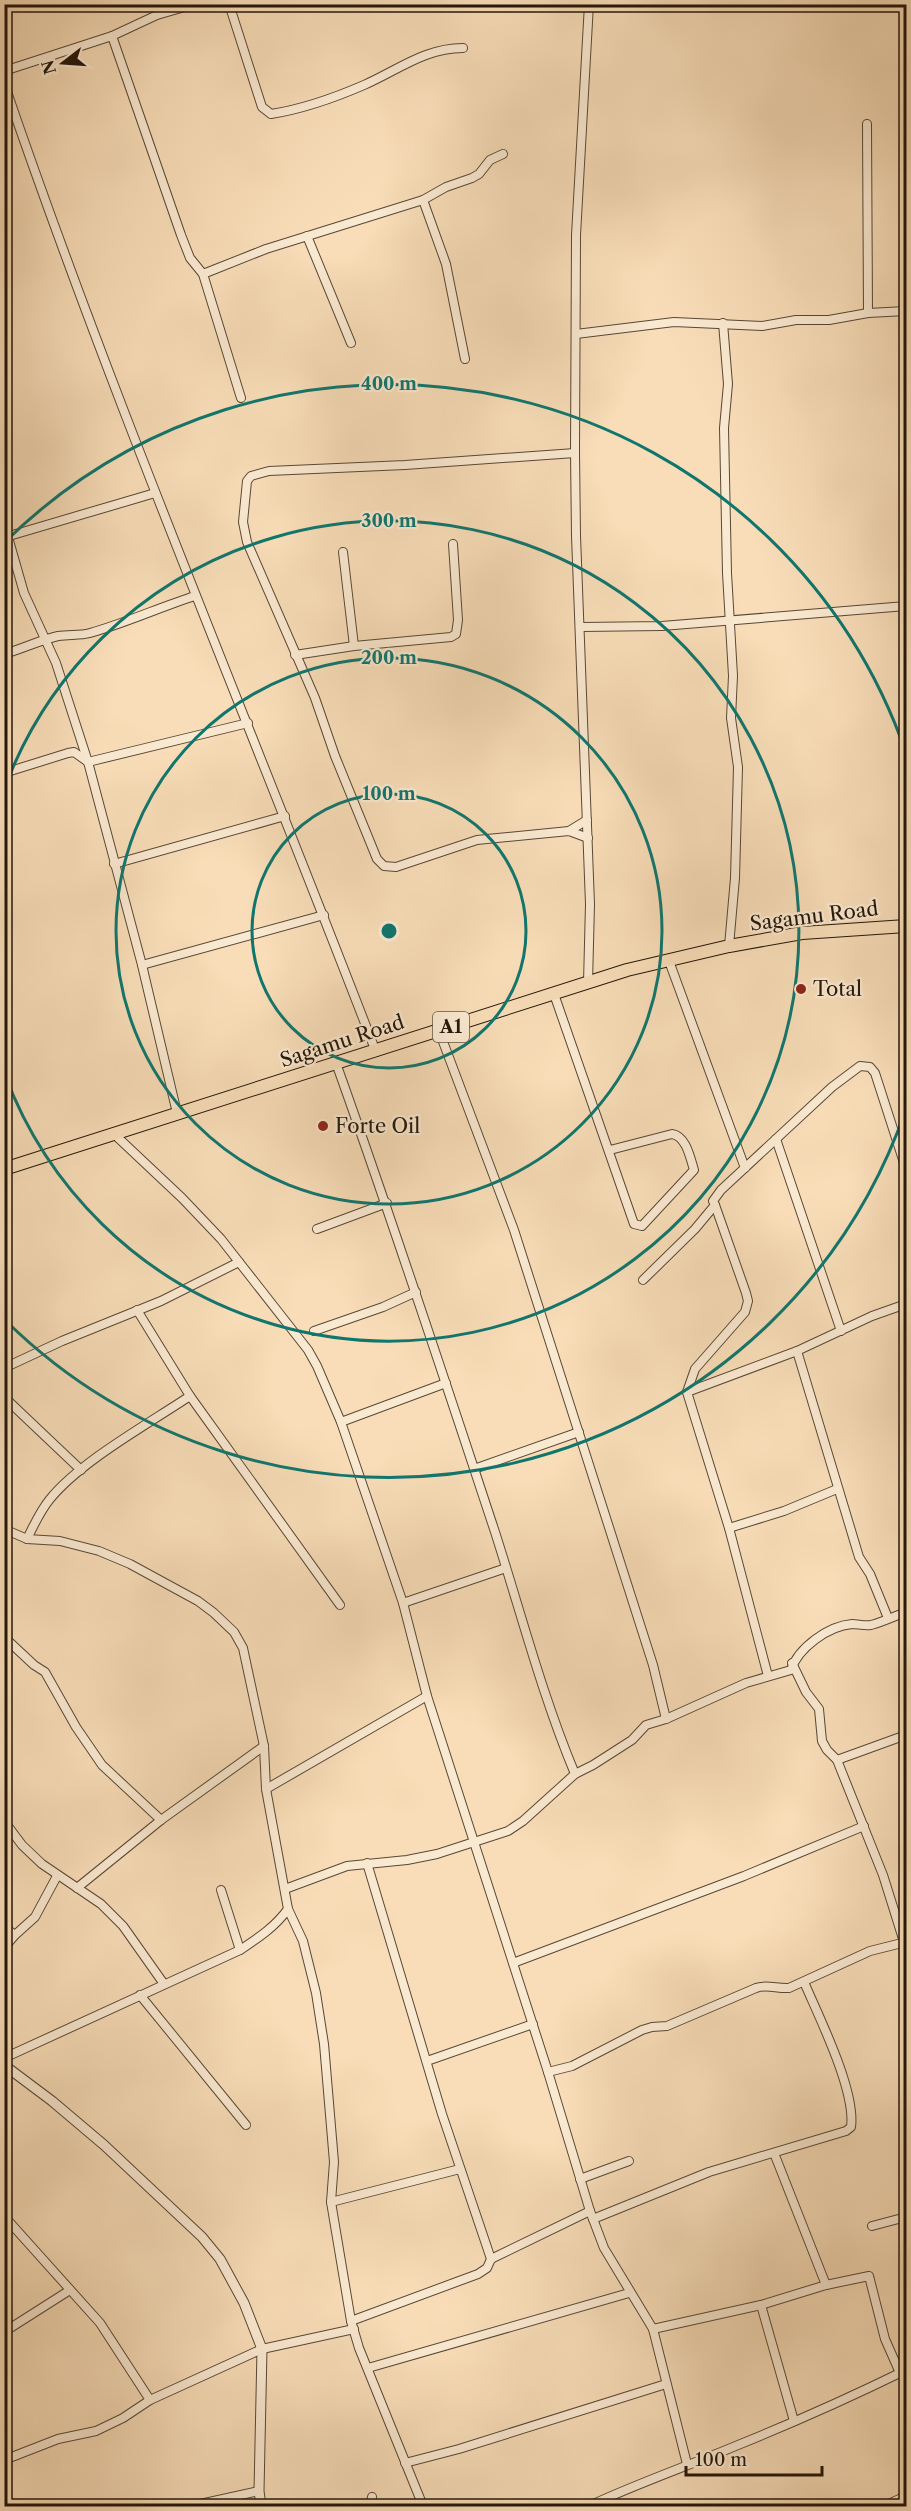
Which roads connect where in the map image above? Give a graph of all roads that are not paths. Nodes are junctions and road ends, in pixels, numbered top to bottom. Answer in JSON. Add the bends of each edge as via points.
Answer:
{"nodes":[{"id":1,"x":195,"y":4,"type":"edge"},
{"id":2,"x":229,"y":4,"type":"edge"},
{"id":3,"x":589,"y":4,"type":"edge"},
{"id":4,"x":111,"y":36,"type":"junction"},
{"id":5,"x":463,"y":48,"type":"dead end"},
{"id":6,"x":4,"y":71,"type":"edge"},
{"id":7,"x":4,"y":83,"type":"edge"},
{"id":8,"x":867,"y":124,"type":"dead end"},
{"id":9,"x":503,"y":154,"type":"dead end"},
{"id":10,"x":423,"y":200,"type":"junction"},
{"id":11,"x":307,"y":236,"type":"junction"},
{"id":12,"x":203,"y":274,"type":"junction"},
{"id":13,"x":906,"y":311,"type":"edge"},
{"id":14,"x":868,"y":313,"type":"junction"},
{"id":15,"x":723,"y":323,"type":"junction"},
{"id":16,"x":576,"y":334,"type":"junction"},
{"id":17,"x":351,"y":343,"type":"dead end"},
{"id":18,"x":465,"y":359,"type":"dead end"},
{"id":19,"x":241,"y":398,"type":"dead end"},
{"id":20,"x":575,"y":453,"type":"junction"},
{"id":21,"x":156,"y":493,"type":"junction"},
{"id":22,"x":4,"y":523,"type":"edge"},
{"id":23,"x":9,"y":536,"type":"junction"},
{"id":24,"x":453,"y":544,"type":"dead end"},
{"id":25,"x":343,"y":552,"type":"dead end"},
{"id":26,"x":195,"y":596,"type":"junction"},
{"id":27,"x":906,"y":606,"type":"edge"},
{"id":28,"x":731,"y":619,"type":"junction"},
{"id":29,"x":581,"y":627,"type":"junction"},
{"id":30,"x":45,"y":641,"type":"junction"},
{"id":31,"x":354,"y":646,"type":"junction"},
{"id":32,"x":4,"y":654,"type":"edge"},
{"id":33,"x":295,"y":655,"type":"junction"},
{"id":34,"x":248,"y":723,"type":"junction"},
{"id":35,"x":87,"y":762,"type":"junction"},
{"id":36,"x":4,"y":773,"type":"edge"},
{"id":37,"x":285,"y":816,"type":"junction"},
{"id":38,"x":587,"y":820,"type":"junction"},
{"id":39,"x":569,"y":831,"type":"junction"},
{"id":40,"x":588,"y":838,"type":"junction"},
{"id":41,"x":114,"y":864,"type":"junction"},
{"id":42,"x":324,"y":915,"type":"junction"},
{"id":43,"x":906,"y":926,"type":"edge"},
{"id":44,"x":729,"y":946,"type":"junction"},
{"id":45,"x":669,"y":960,"type":"junction"},
{"id":46,"x":142,"y":965,"type":"junction"},
{"id":47,"x":588,"y":983,"type":"junction"},
{"id":48,"x":554,"y":994,"type":"junction"},
{"id":49,"x":439,"y":1030,"type":"junction"},
{"id":50,"x":376,"y":1052,"type":"junction"},
{"id":51,"x":336,"y":1063,"type":"junction"},
{"id":52,"x":177,"y":1113,"type":"junction"},
{"id":53,"x":113,"y":1133,"type":"junction"},
{"id":54,"x":777,"y":1139,"type":"junction"},
{"id":55,"x":610,"y":1150,"type":"junction"},
{"id":56,"x":745,"y":1168,"type":"junction"},
{"id":57,"x":4,"y":1169,"type":"edge"},
{"id":58,"x":906,"y":1169,"type":"edge"},
{"id":59,"x":387,"y":1203,"type":"junction"},
{"id":60,"x":715,"y":1205,"type":"junction"},
{"id":61,"x":316,"y":1229,"type":"dead end"},
{"id":62,"x":239,"y":1262,"type":"junction"},
{"id":63,"x":643,"y":1280,"type":"dead end"},
{"id":64,"x":416,"y":1292,"type":"junction"},
{"id":65,"x":906,"y":1304,"type":"edge"},
{"id":66,"x":137,"y":1310,"type":"junction"},
{"id":67,"x":314,"y":1331,"type":"dead end"},
{"id":68,"x":841,"y":1331,"type":"junction"},
{"id":69,"x":797,"y":1351,"type":"junction"},
{"id":70,"x":4,"y":1368,"type":"edge"},
{"id":71,"x":446,"y":1383,"type":"junction"},
{"id":72,"x":687,"y":1392,"type":"junction"},
{"id":73,"x":190,"y":1396,"type":"junction"},
{"id":74,"x":4,"y":1397,"type":"edge"},
{"id":75,"x":341,"y":1422,"type":"junction"},
{"id":76,"x":579,"y":1432,"type":"junction"},
{"id":77,"x":474,"y":1469,"type":"junction"},
{"id":78,"x":81,"y":1470,"type":"junction"},
{"id":79,"x":837,"y":1489,"type":"junction"},
{"id":80,"x":729,"y":1528,"type":"junction"},
{"id":81,"x":4,"y":1529,"type":"edge"},
{"id":82,"x":27,"y":1539,"type":"junction"},
{"id":83,"x":506,"y":1568,"type":"junction"},
{"id":84,"x":404,"y":1603,"type":"junction"},
{"id":85,"x":340,"y":1605,"type":"dead end"},
{"id":86,"x":906,"y":1612,"type":"edge"},
{"id":87,"x":888,"y":1618,"type":"junction"},
{"id":88,"x":4,"y":1637,"type":"edge"},
{"id":89,"x":13,"y":1643,"type":"junction"},
{"id":90,"x":4,"y":1650,"type":"edge"},
{"id":91,"x":792,"y":1663,"type":"junction"},
{"id":92,"x":768,"y":1676,"type":"junction"},
{"id":93,"x":427,"y":1696,"type":"junction"},
{"id":94,"x":666,"y":1719,"type":"junction"},
{"id":95,"x":906,"y":1735,"type":"edge"},
{"id":96,"x":264,"y":1746,"type":"junction"},
{"id":97,"x":837,"y":1760,"type":"junction"},
{"id":98,"x":575,"y":1774,"type":"junction"},
{"id":99,"x":266,"y":1788,"type":"junction"},
{"id":100,"x":161,"y":1820,"type":"junction"},
{"id":101,"x":4,"y":1821,"type":"edge"},
{"id":102,"x":864,"y":1826,"type":"junction"},
{"id":103,"x":473,"y":1843,"type":"junction"},
{"id":104,"x":367,"y":1863,"type":"junction"},
{"id":105,"x":57,"y":1876,"type":"junction"},
{"id":106,"x":77,"y":1888,"type":"junction"},
{"id":107,"x":221,"y":1890,"type":"dead end"},
{"id":108,"x":285,"y":1890,"type":"junction"},
{"id":109,"x":288,"y":1909,"type":"junction"},
{"id":110,"x":4,"y":1927,"type":"edge"},
{"id":111,"x":15,"y":1935,"type":"junction"},
{"id":112,"x":905,"y":1942,"type":"edge"},
{"id":113,"x":4,"y":1948,"type":"edge"},
{"id":114,"x":240,"y":1950,"type":"junction"},
{"id":115,"x":513,"y":1963,"type":"junction"},
{"id":116,"x":804,"y":1982,"type":"junction"},
{"id":117,"x":164,"y":1984,"type":"junction"},
{"id":118,"x":140,"y":1995,"type":"junction"},
{"id":119,"x":533,"y":2024,"type":"junction"},
{"id":120,"x":4,"y":2058,"type":"edge"},
{"id":121,"x":427,"y":2061,"type":"junction"},
{"id":122,"x":4,"y":2065,"type":"edge"},
{"id":123,"x":548,"y":2072,"type":"junction"},
{"id":124,"x":246,"y":2124,"type":"dead end"},
{"id":125,"x":774,"y":2153,"type":"junction"},
{"id":126,"x":629,"y":2161,"type":"dead end"},
{"id":127,"x":460,"y":2169,"type":"junction"},
{"id":128,"x":580,"y":2179,"type":"junction"},
{"id":129,"x":331,"y":2202,"type":"junction"},
{"id":130,"x":592,"y":2215,"type":"junction"},
{"id":131,"x":4,"y":2216,"type":"edge"},
{"id":132,"x":906,"y":2217,"type":"edge"},
{"id":133,"x":872,"y":2226,"type":"dead end"},
{"id":134,"x":491,"y":2259,"type":"junction"},
{"id":135,"x":826,"y":2285,"type":"junction"},
{"id":136,"x":70,"y":2290,"type":"junction"},
{"id":137,"x":629,"y":2293,"type":"junction"},
{"id":138,"x":761,"y":2305,"type":"junction"},
{"id":139,"x":353,"y":2325,"type":"junction"},
{"id":140,"x":653,"y":2329,"type":"junction"},
{"id":141,"x":4,"y":2332,"type":"edge"},
{"id":142,"x":262,"y":2349,"type":"junction"},
{"id":143,"x":368,"y":2368,"type":"junction"},
{"id":144,"x":903,"y":2371,"type":"edge"},
{"id":145,"x":666,"y":2384,"type":"junction"},
{"id":146,"x":150,"y":2400,"type":"junction"},
{"id":147,"x":794,"y":2421,"type":"junction"},
{"id":148,"x":4,"y":2460,"type":"edge"},
{"id":149,"x":405,"y":2463,"type":"junction"},
{"id":150,"x":687,"y":2464,"type":"junction"},
{"id":151,"x":259,"y":2491,"type":"junction"},
{"id":152,"x":906,"y":2496,"type":"edge"},
{"id":153,"x":372,"y":2497,"type":"dead end"},
{"id":154,"x":191,"y":2506,"type":"edge"},
{"id":155,"x":261,"y":2506,"type":"edge"},
{"id":156,"x":370,"y":2506,"type":"edge"},
{"id":157,"x":423,"y":2506,"type":"edge"},
{"id":158,"x":589,"y":2506,"type":"edge"},
{"id":159,"x":884,"y":2506,"type":"edge"}],
"edges":[{"from":1,"to":4,"type":"street","via":[[157,15]]},
{"from":2,"to":5,"type":"street","via":[[262,107],[271,114],[296,110],[364,85],[438,50]]},
{"from":3,"to":16,"type":"street","via":[[576,235]]},
{"from":4,"to":6,"type":"street"},
{"from":4,"to":12,"type":"street","via":[[184,243]]},
{"from":7,"to":21,"type":"street"},
{"from":8,"to":14,"type":"street"},
{"from":9,"to":10,"type":"street","via":[[490,160],[479,174]]},
{"from":10,"to":11,"type":"street"},
{"from":10,"to":18,"type":"street","via":[[446,264]]},
{"from":11,"to":12,"type":"street"},
{"from":11,"to":17,"type":"street"},
{"from":12,"to":19,"type":"street"},
{"from":13,"to":14,"type":"street"},
{"from":14,"to":15,"type":"street","via":[[762,326]]},
{"from":15,"to":16,"type":"street","via":[[674,322]]},
{"from":15,"to":28,"type":"street","via":[[728,384],[724,428]]},
{"from":16,"to":20,"type":"street"},
{"from":20,"to":29,"type":"street"},
{"from":20,"to":33,"type":"street","via":[[269,471],[251,476],[247,481],[243,527]]},
{"from":21,"to":23,"type":"street"},
{"from":21,"to":26,"type":"street"},
{"from":22,"to":23,"type":"street"},
{"from":23,"to":30,"type":"street","via":[[24,593]]},
{"from":24,"to":31,"type":"street","via":[[456,634],[444,639]]},
{"from":25,"to":31,"type":"street"},
{"from":26,"to":30,"type":"street","via":[[81,636],[57,636]]},
{"from":26,"to":34,"type":"street"},
{"from":27,"to":28,"type":"street"},
{"from":28,"to":29,"type":"street","via":[[662,626]]},
{"from":28,"to":44,"type":"street","via":[[734,676],[730,718],[738,768]]},
{"from":29,"to":38,"type":"street"},
{"from":30,"to":32,"type":"street"},
{"from":30,"to":35,"type":"street","via":[[66,691]]},
{"from":31,"to":33,"type":"street"},
{"from":33,"to":39,"type":"street","via":[[377,859],[384,866],[396,867],[477,840]]},
{"from":34,"to":35,"type":"street"},
{"from":34,"to":37,"type":"street"},
{"from":35,"to":36,"type":"street","via":[[74,752]]},
{"from":35,"to":41,"type":"street"},
{"from":37,"to":41,"type":"street"},
{"from":37,"to":42,"type":"street"},
{"from":38,"to":39,"type":"street"},
{"from":38,"to":40,"type":"street"},
{"from":39,"to":40,"type":"street"},
{"from":40,"to":47,"type":"street"},
{"from":41,"to":46,"type":"street"},
{"from":42,"to":46,"type":"street"},
{"from":42,"to":50,"type":"street"},
{"from":43,"to":44,"type":"highway","name":"Sagamu Road","number":"A1","via":[[802,933]]},
{"from":44,"to":45,"type":"highway","name":"Sagamu Road","number":"A1"},
{"from":45,"to":47,"type":"highway","name":"Sagamu Road","number":"A1"},
{"from":45,"to":56,"type":"street"},
{"from":46,"to":52,"type":"street"},
{"from":47,"to":48,"type":"highway","name":"Sagamu Road","number":"A1"},
{"from":48,"to":49,"type":"highway","name":"Sagamu Road","number":"A1"},
{"from":48,"to":55,"type":"street"},
{"from":49,"to":50,"type":"highway","name":"Sagamu Road","number":"A1"},
{"from":49,"to":76,"type":"street","via":[[514,1230]]},
{"from":50,"to":51,"type":"highway","name":"Sagamu Road","number":"A1"},
{"from":51,"to":52,"type":"highway","name":"Sagamu Road","number":"A1"},
{"from":51,"to":59,"type":"street"},
{"from":52,"to":53,"type":"highway","name":"Sagamu Road","number":"A1"},
{"from":53,"to":57,"type":"highway","name":"Sagamu Road","number":"A1"},
{"from":53,"to":62,"type":"street","via":[[182,1198]]},
{"from":54,"to":56,"type":"street"},
{"from":54,"to":58,"type":"street","via":[[851,1071],[865,1066],[874,1073]]},
{"from":54,"to":68,"type":"street"},
{"from":55,"to":55,"type":"street","via":[[634,1224],[638,1226],[662,1207],[693,1170],[678,1135]]},
{"from":56,"to":60,"type":"street","via":[[716,1195]]},
{"from":59,"to":61,"type":"street"},
{"from":59,"to":64,"type":"street"},
{"from":60,"to":63,"type":"street"},
{"from":60,"to":72,"type":"street","via":[[748,1306],[695,1369]]},
{"from":62,"to":66,"type":"street"},
{"from":62,"to":75,"type":"street","via":[[308,1350]]},
{"from":64,"to":67,"type":"street"},
{"from":64,"to":71,"type":"street"},
{"from":65,"to":68,"type":"street"},
{"from":66,"to":70,"type":"street"},
{"from":66,"to":73,"type":"street"},
{"from":68,"to":69,"type":"street"},
{"from":69,"to":72,"type":"street"},
{"from":69,"to":79,"type":"street"},
{"from":71,"to":75,"type":"street"},
{"from":71,"to":77,"type":"street"},
{"from":72,"to":80,"type":"street"},
{"from":73,"to":78,"type":"street"},
{"from":73,"to":85,"type":"street"},
{"from":74,"to":78,"type":"street"},
{"from":75,"to":84,"type":"street"},
{"from":76,"to":77,"type":"street"},
{"from":76,"to":94,"type":"street","via":[[653,1665]]},
{"from":77,"to":83,"type":"street"},
{"from":78,"to":82,"type":"street","via":[[52,1497]]},
{"from":79,"to":80,"type":"street"},
{"from":79,"to":87,"type":"street","via":[[859,1557]]},
{"from":80,"to":92,"type":"street"},
{"from":81,"to":82,"type":"street"},
{"from":82,"to":96,"type":"street","via":[[60,1541],[99,1551],[198,1601],[214,1614],[234,1632],[243,1648]]},
{"from":83,"to":84,"type":"street"},
{"from":83,"to":98,"type":"street","via":[[536,1672]]},
{"from":84,"to":93,"type":"street"},
{"from":86,"to":87,"type":"street"},
{"from":87,"to":91,"type":"street","via":[[832,1631],[803,1649]]},
{"from":88,"to":89,"type":"street"},
{"from":89,"to":90,"type":"street"},
{"from":89,"to":100,"type":"street","via":[[45,1672],[102,1765]]},
{"from":91,"to":92,"type":"street","via":[[791,1670]]},
{"from":91,"to":97,"type":"street","via":[[819,1709],[826,1750]]},
{"from":92,"to":94,"type":"street"},
{"from":93,"to":99,"type":"street"},
{"from":93,"to":103,"type":"street"},
{"from":94,"to":98,"type":"street","via":[[646,1725],[632,1740]]},
{"from":95,"to":97,"type":"street"},
{"from":96,"to":99,"type":"street"},
{"from":96,"to":100,"type":"street"},
{"from":97,"to":102,"type":"street"},
{"from":98,"to":103,"type":"street","via":[[523,1821],[508,1831]]},
{"from":99,"to":108,"type":"street"},
{"from":100,"to":106,"type":"street"},
{"from":101,"to":105,"type":"street","via":[[22,1845]]},
{"from":102,"to":112,"type":"street"},
{"from":102,"to":115,"type":"street"},
{"from":103,"to":104,"type":"street","via":[[407,1860]]},
{"from":103,"to":115,"type":"street"},
{"from":104,"to":108,"type":"street","via":[[326,1872]]},
{"from":104,"to":121,"type":"street"},
{"from":105,"to":106,"type":"street"},
{"from":105,"to":111,"type":"street","via":[[35,1917]]},
{"from":106,"to":117,"type":"street","via":[[123,1926]]},
{"from":107,"to":114,"type":"street"},
{"from":108,"to":109,"type":"street"},
{"from":109,"to":114,"type":"street","via":[[274,1926]]},
{"from":109,"to":129,"type":"street","via":[[303,1941],[324,2044],[334,2162]]},
{"from":110,"to":111,"type":"street"},
{"from":111,"to":113,"type":"street"},
{"from":112,"to":116,"type":"street","via":[[870,1951]]},
{"from":114,"to":117,"type":"street"},
{"from":115,"to":119,"type":"street"},
{"from":116,"to":123,"type":"street","via":[[776,1989],[763,1985],[667,2026],[642,2030],[572,2066]]},
{"from":116,"to":125,"type":"street","via":[[845,2087],[851,2127]]},
{"from":117,"to":118,"type":"street"},
{"from":118,"to":120,"type":"street"},
{"from":118,"to":124,"type":"street"},
{"from":119,"to":121,"type":"street"},
{"from":119,"to":123,"type":"street"},
{"from":121,"to":127,"type":"street"},
{"from":122,"to":142,"type":"street","via":[[104,2145],[202,2237],[220,2259],[244,2302]]},
{"from":123,"to":128,"type":"street"},
{"from":125,"to":130,"type":"street"},
{"from":125,"to":135,"type":"street"},
{"from":126,"to":128,"type":"street"},
{"from":127,"to":129,"type":"street"},
{"from":127,"to":134,"type":"street"},
{"from":128,"to":130,"type":"street"},
{"from":129,"to":139,"type":"street"},
{"from":130,"to":134,"type":"street"},
{"from":130,"to":137,"type":"street","via":[[604,2248]]},
{"from":131,"to":136,"type":"street"},
{"from":132,"to":133,"type":"street"},
{"from":134,"to":139,"type":"street","via":[[478,2274]]},
{"from":135,"to":138,"type":"street"},
{"from":135,"to":144,"type":"street","via":[[869,2276],[885,2339]]},
{"from":136,"to":141,"type":"street"},
{"from":136,"to":146,"type":"street","via":[[100,2323]]},
{"from":137,"to":140,"type":"street"},
{"from":137,"to":143,"type":"street"},
{"from":138,"to":140,"type":"street"},
{"from":138,"to":147,"type":"street"},
{"from":139,"to":142,"type":"street"},
{"from":139,"to":143,"type":"street"},
{"from":140,"to":145,"type":"street"},
{"from":142,"to":146,"type":"street"},
{"from":142,"to":151,"type":"street"},
{"from":143,"to":149,"type":"street"},
{"from":144,"to":147,"type":"street"},
{"from":145,"to":149,"type":"street"},
{"from":145,"to":150,"type":"street"},
{"from":146,"to":148,"type":"street","via":[[96,2431],[58,2439]]},
{"from":147,"to":150,"type":"street"},
{"from":149,"to":157,"type":"street"},
{"from":150,"to":158,"type":"street"},
{"from":151,"to":154,"type":"street"},
{"from":151,"to":155,"type":"street"},
{"from":152,"to":159,"type":"street"},
{"from":153,"to":156,"type":"street"}]}
